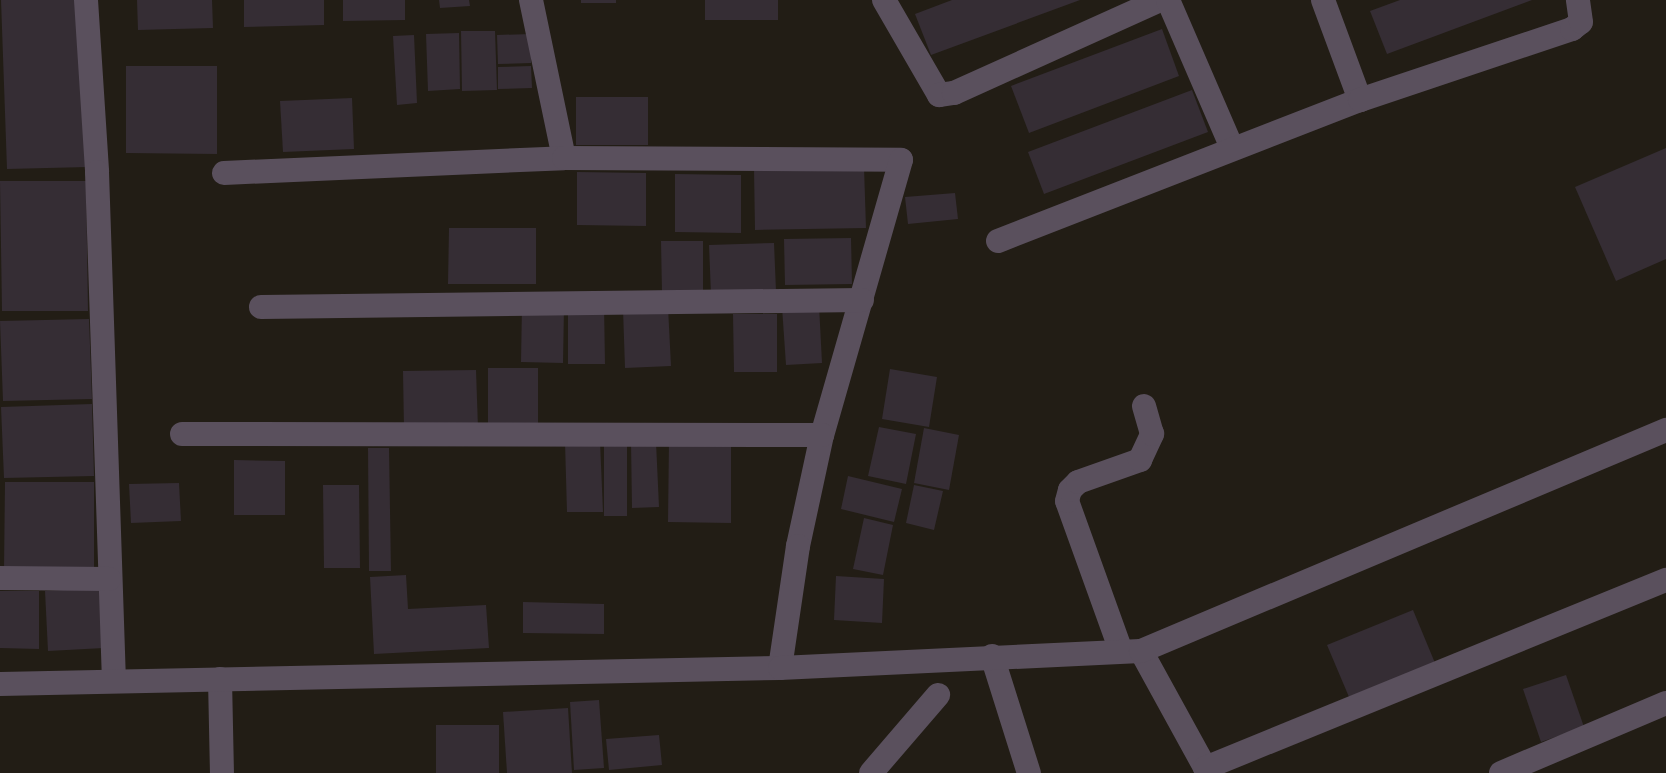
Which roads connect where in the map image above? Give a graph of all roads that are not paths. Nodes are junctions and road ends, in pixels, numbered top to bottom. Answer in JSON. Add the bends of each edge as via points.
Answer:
{"nodes":[{"id":1,"x":86,"y":0,"type":"edge"},
{"id":2,"x":531,"y":0,"type":"edge"},
{"id":3,"x":884,"y":0,"type":"edge"},
{"id":4,"x":1160,"y":0,"type":"edge"},
{"id":5,"x":1168,"y":0,"type":"edge"},
{"id":6,"x":1323,"y":0,"type":"edge"},
{"id":7,"x":1578,"y":0,"type":"edge"},
{"id":8,"x":1360,"y":100,"type":"junction"},
{"id":9,"x":1232,"y":148,"type":"junction"},
{"id":10,"x":564,"y":158,"type":"junction"},
{"id":11,"x":224,"y":173,"type":"dead end"},
{"id":12,"x":998,"y":241,"type":"dead end"},
{"id":13,"x":862,"y":300,"type":"junction"},
{"id":14,"x":261,"y":307,"type":"dead end"},
{"id":15,"x":1144,"y":406,"type":"dead end"},
{"id":16,"x":1666,"y":430,"type":"edge"},
{"id":17,"x":182,"y":434,"type":"dead end"},
{"id":18,"x":822,"y":435,"type":"junction"},
{"id":19,"x":0,"y":578,"type":"edge"},
{"id":20,"x":109,"y":579,"type":"junction"},
{"id":21,"x":1666,"y":580,"type":"edge"},
{"id":22,"x":1131,"y":651,"type":"junction"},
{"id":23,"x":992,"y":656,"type":"junction"},
{"id":24,"x":780,"y":668,"type":"junction"},
{"id":25,"x":220,"y":679,"type":"junction"},
{"id":26,"x":114,"y":681,"type":"junction"},
{"id":27,"x":0,"y":684,"type":"edge"},
{"id":28,"x":938,"y":695,"type":"dead end"},
{"id":29,"x":1666,"y":703,"type":"edge"},
{"id":30,"x":1206,"y":770,"type":"edge"},
{"id":31,"x":222,"y":773,"type":"edge"},
{"id":32,"x":871,"y":773,"type":"edge"},
{"id":33,"x":1029,"y":773,"type":"edge"},
{"id":34,"x":1501,"y":773,"type":"edge"}],
"edges":[{"from":1,"to":20,"type":"street","via":[[102,288]]},
{"from":2,"to":10,"type":"street"},
{"from":3,"to":4,"type":"street","via":[[939,95],[954,93]]},
{"from":5,"to":9,"type":"street"},
{"from":6,"to":8,"type":"street"},
{"from":7,"to":8,"type":"street","via":[[1581,22],[1572,29]]},
{"from":8,"to":9,"type":"street"},
{"from":9,"to":12,"type":"street"},
{"from":10,"to":11,"type":"street"},
{"from":10,"to":13,"type":"street","via":[[901,160]]},
{"from":13,"to":14,"type":"street"},
{"from":13,"to":18,"type":"street"},
{"from":15,"to":22,"type":"street","via":[[1152,434],[1140,460],[1078,482],[1067,501]]},
{"from":16,"to":22,"type":"street"},
{"from":17,"to":18,"type":"street"},
{"from":18,"to":24,"type":"street"},
{"from":19,"to":20,"type":"street"},
{"from":20,"to":26,"type":"street"},
{"from":21,"to":30,"type":"street"},
{"from":22,"to":23,"type":"street"},
{"from":22,"to":30,"type":"street"},
{"from":23,"to":24,"type":"street"},
{"from":23,"to":33,"type":"street"},
{"from":24,"to":25,"type":"street"},
{"from":25,"to":26,"type":"street"},
{"from":25,"to":31,"type":"street"},
{"from":26,"to":27,"type":"street"},
{"from":28,"to":32,"type":"street"},
{"from":29,"to":34,"type":"street"}]}
